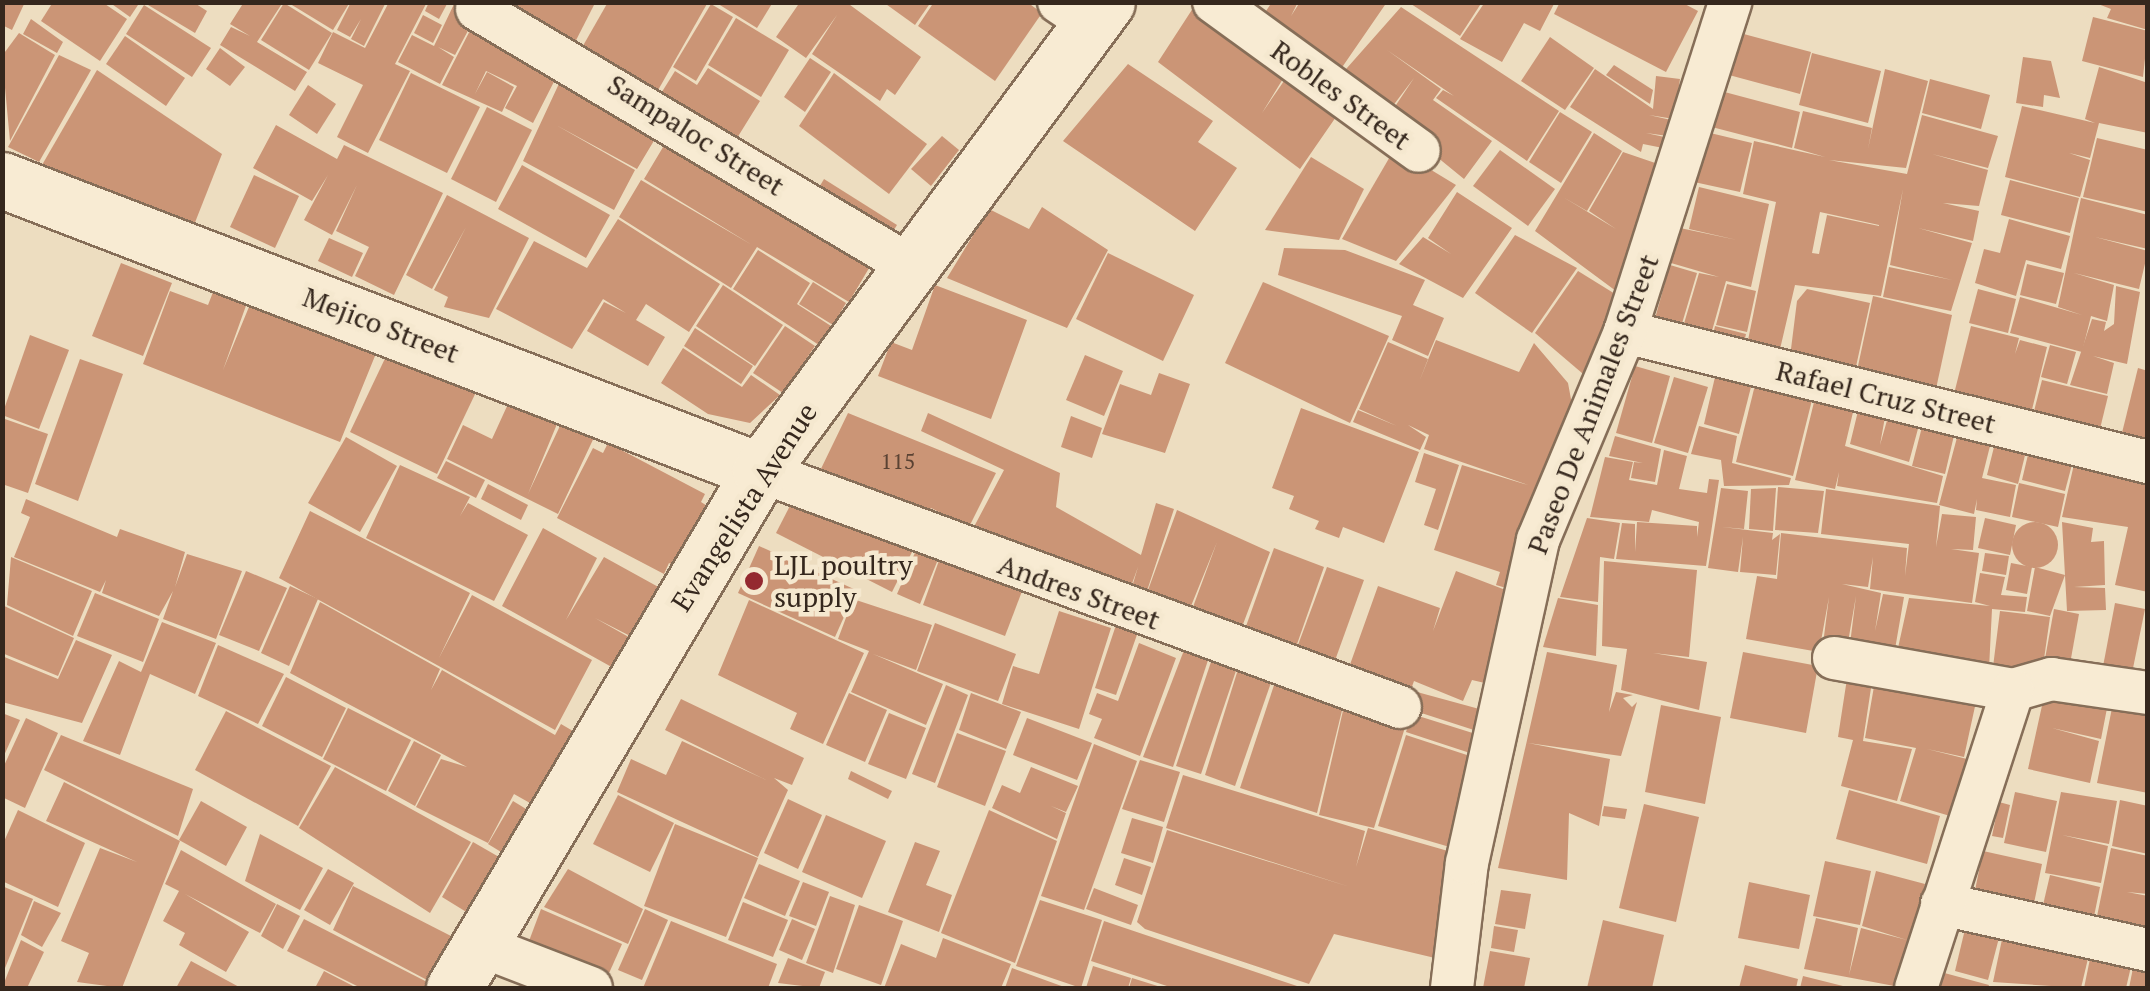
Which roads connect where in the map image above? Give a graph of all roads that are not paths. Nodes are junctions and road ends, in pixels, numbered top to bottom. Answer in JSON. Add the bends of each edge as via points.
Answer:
{"nodes":[{"id":1,"x":1214,"y":2,"type":"edge"},
{"id":2,"x":1730,"y":2,"type":"edge"},
{"id":3,"x":477,"y":9,"type":"dead end"},
{"id":4,"x":1086,"y":10,"type":"edge"},
{"id":5,"x":1418,"y":151,"type":"dead end"},
{"id":6,"x":2,"y":180,"type":"edge"},
{"id":7,"x":912,"y":267,"type":"junction"},
{"id":8,"x":1625,"y":332,"type":"junction"},
{"id":9,"x":2148,"y":462,"type":"edge"},
{"id":10,"x":760,"y":471,"type":"junction"},
{"id":11,"x":1834,"y":658,"type":"dead end"},
{"id":12,"x":2012,"y":690,"type":"junction"},
{"id":13,"x":2148,"y":694,"type":"edge"},
{"id":14,"x":1400,"y":707,"type":"dead end"},
{"id":15,"x":1942,"y":904,"type":"junction"},
{"id":16,"x":2148,"y":950,"type":"edge"},
{"id":17,"x":467,"y":967,"type":"edge"},
{"id":18,"x":591,"y":988,"type":"edge"},
{"id":19,"x":1452,"y":988,"type":"edge"},
{"id":20,"x":1916,"y":988,"type":"edge"}],
"edges":[{"from":1,"to":5,"type":"street","name":"Robles Street"},
{"from":2,"to":8,"type":"street","name":"Paseo De Animales Street"},
{"from":3,"to":7,"type":"street","name":"Sampaloc Street"},
{"from":4,"to":7,"type":"street","name":"Evangelista Avenue"},
{"from":6,"to":10,"type":"street","name":"Mejico Street"},
{"from":7,"to":10,"type":"street","name":"Evangelista Avenue"},
{"from":8,"to":9,"type":"street","name":"Rafael Cruz Street"},
{"from":8,"to":19,"type":"street","name":"Paseo De Animales Street","via":[[1538,540],[1467,863]]},
{"from":10,"to":14,"type":"street","name":"Andres Street"},
{"from":10,"to":17,"type":"street","name":"Evangelista Avenue"},
{"from":11,"to":12,"type":"street"},
{"from":12,"to":13,"type":"street","via":[[2051,679]]},
{"from":12,"to":15,"type":"street"},
{"from":15,"to":16,"type":"street"},
{"from":15,"to":20,"type":"street"},
{"from":17,"to":18,"type":"street"}]}
